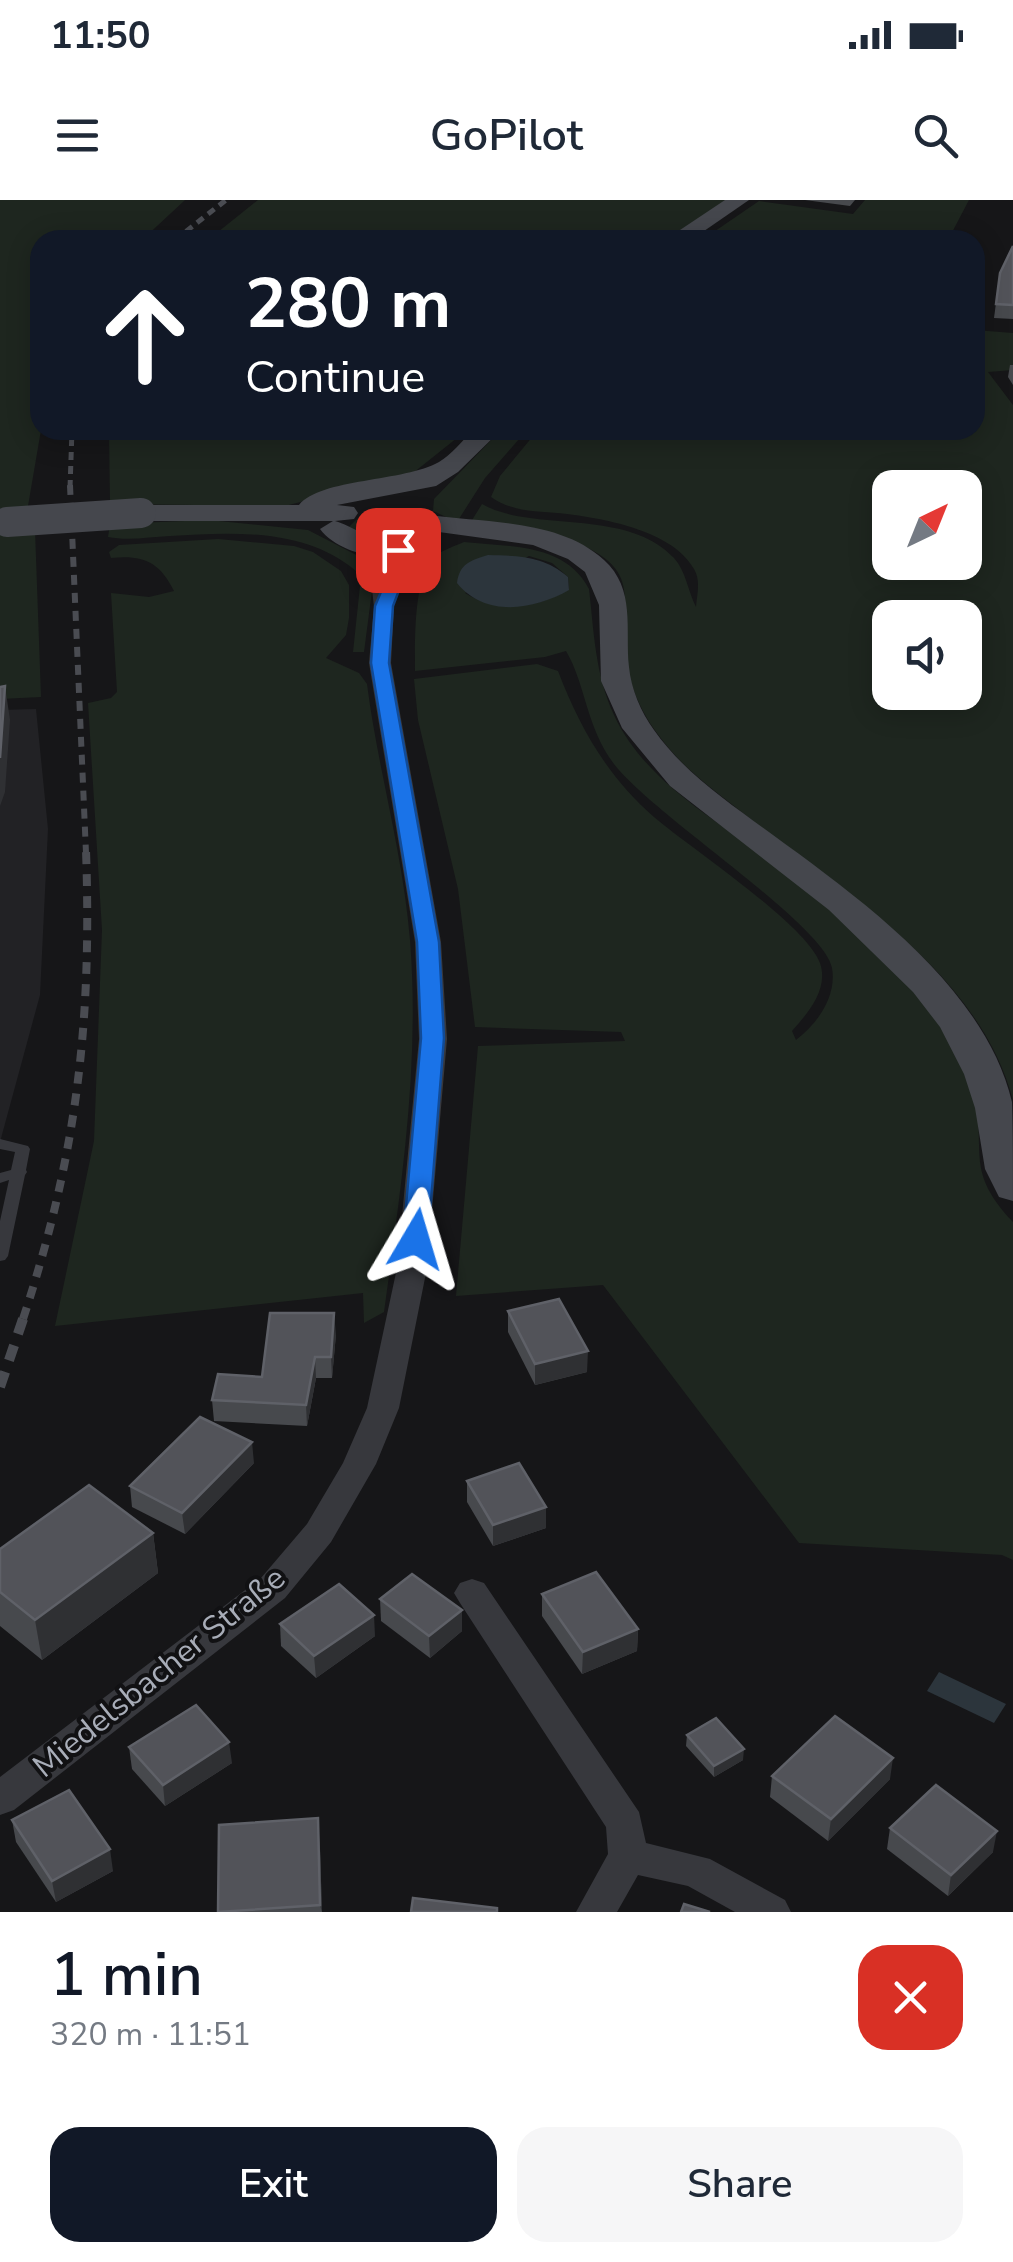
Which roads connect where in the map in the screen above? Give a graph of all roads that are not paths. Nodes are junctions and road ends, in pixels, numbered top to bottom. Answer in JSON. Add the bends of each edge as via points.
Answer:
{"nodes":[{"id":1,"x":739,"y":200,"type":"edge"},
{"id":2,"x":692,"y":230,"type":"edge"},
{"id":3,"x":477,"y":440,"type":"edge"},
{"id":4,"x":449,"y":466,"type":"junction"},
{"id":5,"x":387,"y":505,"type":"junction"},
{"id":6,"x":290,"y":512,"type":"junction"},
{"id":7,"x":252,"y":514,"type":"junction"},
{"id":8,"x":339,"y":521,"type":"junction"},
{"id":9,"x":4,"y":522,"type":"edge"},
{"id":10,"x":417,"y":529,"type":"junction"},
{"id":11,"x":368,"y":546,"type":"junction"},
{"id":12,"x":384,"y":606,"type":"junction"},
{"id":13,"x":0,"y":1144,"type":"edge"},
{"id":14,"x":20,"y":1172,"type":"junction"},
{"id":15,"x":0,"y":1178,"type":"edge"},
{"id":16,"x":1013,"y":1188,"type":"edge"},
{"id":17,"x":0,"y":1256,"type":"edge"},
{"id":18,"x":472,"y":1593,"type":"dead end"},
{"id":19,"x":0,"y":1798,"type":"edge"},
{"id":20,"x":628,"y":1856,"type":"junction"},
{"id":21,"x":596,"y":1912,"type":"edge"},
{"id":22,"x":771,"y":1912,"type":"edge"}],
"edges":[{"from":1,"to":2,"type":"main road"},
{"from":3,"to":4,"type":"main road"},
{"from":4,"to":5,"type":"main road"},
{"from":4,"to":6,"type":"main road"},
{"from":4,"to":10,"type":"main road"},
{"from":5,"to":8,"type":"main road"},
{"from":5,"to":10,"type":"main road"},
{"from":6,"to":7,"type":"main road"},
{"from":6,"to":8,"type":"main road"},
{"from":7,"to":8,"type":"main road"},
{"from":7,"to":9,"type":"main road","bridge":true},
{"from":8,"to":11,"type":"main road","via":[[344,540]]},
{"from":10,"to":11,"type":"main road"},
{"from":10,"to":12,"type":"street","via":[[398,550]]},
{"from":10,"to":16,"type":"main road","via":[[572,552],[598,568],[612,592],[616,680],[646,742],[709,803],[892,948],[952,1017],[988,1083]]},
{"from":11,"to":12,"type":"street","via":[[380,571]]},
{"from":12,"to":19,"type":"street","name":"Miedelsbacher Straße","via":[[380,663],[428,942],[433,1038],[412,1268],[383,1408],[320,1533],[273,1588]]},
{"from":13,"to":14,"type":"lane","via":[[23,1149]]},
{"from":14,"to":15,"type":"lane"},
{"from":14,"to":17,"type":"lane"},
{"from":18,"to":20,"type":"street","via":[[625,1824]]},
{"from":20,"to":21,"type":"street"},
{"from":20,"to":22,"type":"street","via":[[696,1871]]}]}
